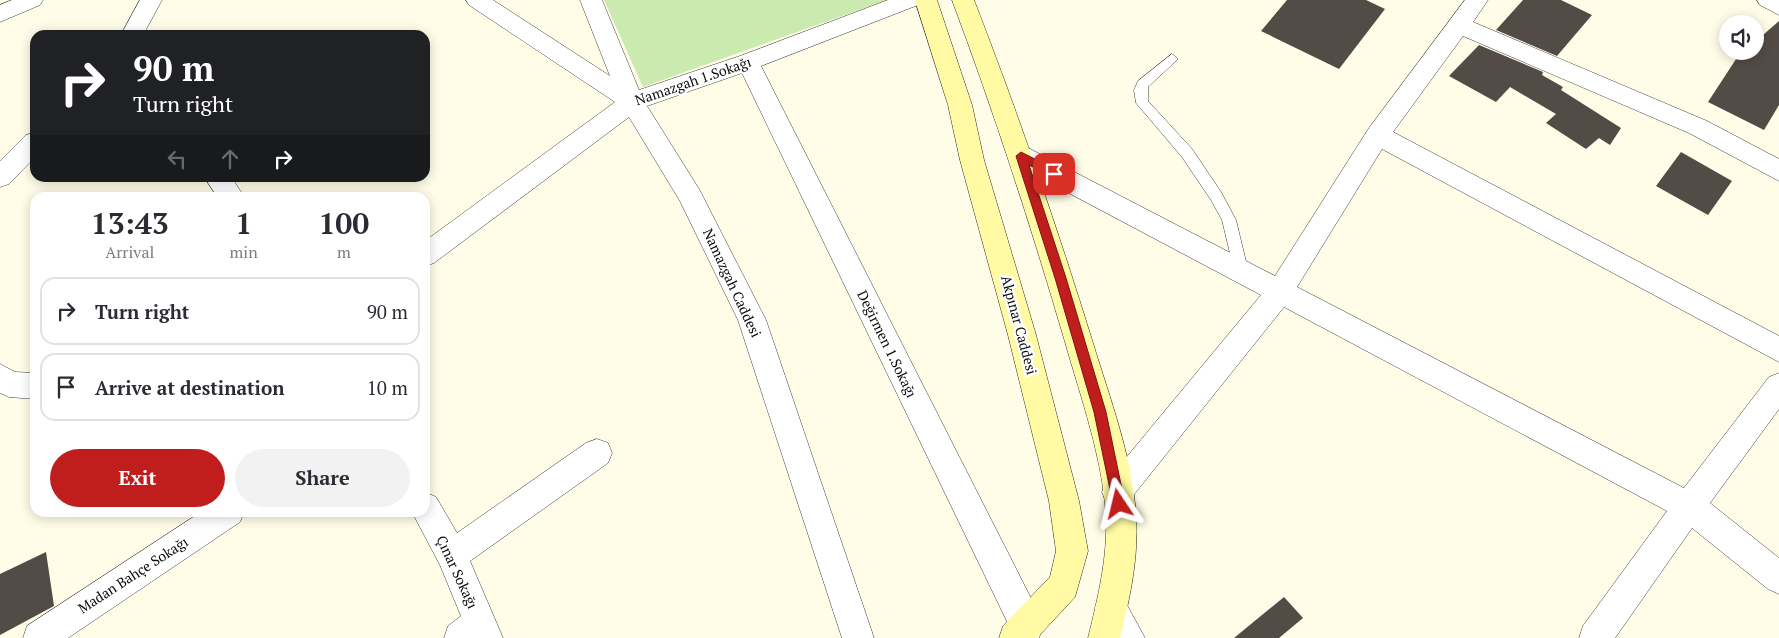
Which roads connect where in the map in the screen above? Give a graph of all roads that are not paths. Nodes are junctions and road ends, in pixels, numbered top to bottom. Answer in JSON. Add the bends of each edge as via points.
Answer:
{"nodes":[{"id":1,"x":32,"y":0,"type":"edge"},
{"id":2,"x":150,"y":0,"type":"edge"},
{"id":3,"x":477,"y":0,"type":"edge"},
{"id":4,"x":591,"y":0,"type":"edge"},
{"id":5,"x":910,"y":0,"type":"edge"},
{"id":6,"x":926,"y":0,"type":"edge"},
{"id":7,"x":963,"y":0,"type":"edge"},
{"id":8,"x":1477,"y":0,"type":"edge"},
{"id":9,"x":1768,"y":0,"type":"edge"},
{"id":10,"x":1779,"y":6,"type":"edge"},
{"id":11,"x":0,"y":14,"type":"edge"},
{"id":12,"x":1458,"y":26,"type":"junction"},
{"id":13,"x":135,"y":30,"type":"edge"},
{"id":14,"x":1172,"y":59,"type":"dead end"},
{"id":15,"x":748,"y":62,"type":"junction"},
{"id":16,"x":632,"y":102,"type":"junction"},
{"id":17,"x":1378,"y":135,"type":"junction"},
{"id":18,"x":30,"y":147,"type":"edge"},
{"id":19,"x":1021,"y":156,"type":"junction"},
{"id":20,"x":1779,"y":171,"type":"edge"},
{"id":21,"x":0,"y":177,"type":"edge"},
{"id":22,"x":430,"y":251,"type":"edge"},
{"id":23,"x":1240,"y":270,"type":"junction"},
{"id":24,"x":1281,"y":290,"type":"junction"},
{"id":25,"x":1779,"y":350,"type":"edge"},
{"id":26,"x":0,"y":377,"type":"edge"},
{"id":27,"x":30,"y":386,"type":"edge"},
{"id":28,"x":1779,"y":386,"type":"edge"},
{"id":29,"x":597,"y":453,"type":"dead end"},
{"id":30,"x":1117,"y":492,"type":"junction"},
{"id":31,"x":1689,"y":506,"type":"junction"},
{"id":32,"x":430,"y":516,"type":"edge"},
{"id":33,"x":220,"y":517,"type":"edge"},
{"id":34,"x":452,"y":555,"type":"junction"},
{"id":35,"x":1779,"y":578,"type":"edge"},
{"id":36,"x":1111,"y":607,"type":"junction"},
{"id":37,"x":1021,"y":632,"type":"edge"},
{"id":38,"x":476,"y":633,"type":"edge"},
{"id":39,"x":39,"y":638,"type":"edge"},
{"id":40,"x":858,"y":638,"type":"edge"},
{"id":41,"x":1104,"y":638,"type":"edge"},
{"id":42,"x":1129,"y":638,"type":"edge"},
{"id":43,"x":1595,"y":638,"type":"edge"}],
"edges":[{"from":1,"to":11,"type":"street"},
{"from":2,"to":13,"type":"street"},
{"from":3,"to":16,"type":"street"},
{"from":4,"to":16,"type":"street","name":"Namazgah Caddesi"},
{"from":5,"to":15,"type":"street","name":"Namazgah 1.Sokağı"},
{"from":6,"to":37,"type":"main road","name":"Akpınar Caddesi","via":[[960,105],[972,160],[1027,353],[1064,501],[1072,551],[1064,586]]},
{"from":7,"to":19,"type":"main road"},
{"from":8,"to":12,"type":"street"},
{"from":9,"to":10,"type":"street"},
{"from":12,"to":17,"type":"street"},
{"from":12,"to":20,"type":"street","via":[[1698,127]]},
{"from":14,"to":23,"type":"lane","via":[[1143,84],[1140,90],[1142,103],[1187,153],[1216,196],[1229,220]]},
{"from":15,"to":16,"type":"street","name":"Namazgah 1.Sokağı"},
{"from":15,"to":37,"type":"street","name":"Değirmen 1.Sokağı"},
{"from":16,"to":22,"type":"street","name":"Namazgah 1.Sokağı"},
{"from":16,"to":40,"type":"street","name":"Namazgah Caddesi","via":[[690,196],[752,320]]},
{"from":17,"to":24,"type":"street"},
{"from":17,"to":25,"type":"street"},
{"from":18,"to":21,"type":"street"},
{"from":19,"to":23,"type":"street"},
{"from":19,"to":30,"type":"main road","via":[[1100,412]]},
{"from":23,"to":24,"type":"street"},
{"from":24,"to":30,"type":"street"},
{"from":24,"to":31,"type":"street"},
{"from":26,"to":27,"type":"street","via":[[9,384]]},
{"from":28,"to":31,"type":"street"},
{"from":29,"to":34,"type":"street"},
{"from":30,"to":36,"type":"main road","via":[[1121,516]]},
{"from":31,"to":35,"type":"street"},
{"from":31,"to":43,"type":"street"},
{"from":32,"to":34,"type":"street","name":"Çınar Sokağı"},
{"from":33,"to":39,"type":"street","name":"Madan Bahçe Sokağı"},
{"from":34,"to":38,"type":"street","name":"Çınar Sokağı"},
{"from":36,"to":41,"type":"main road"},
{"from":36,"to":42,"type":"street"}]}
